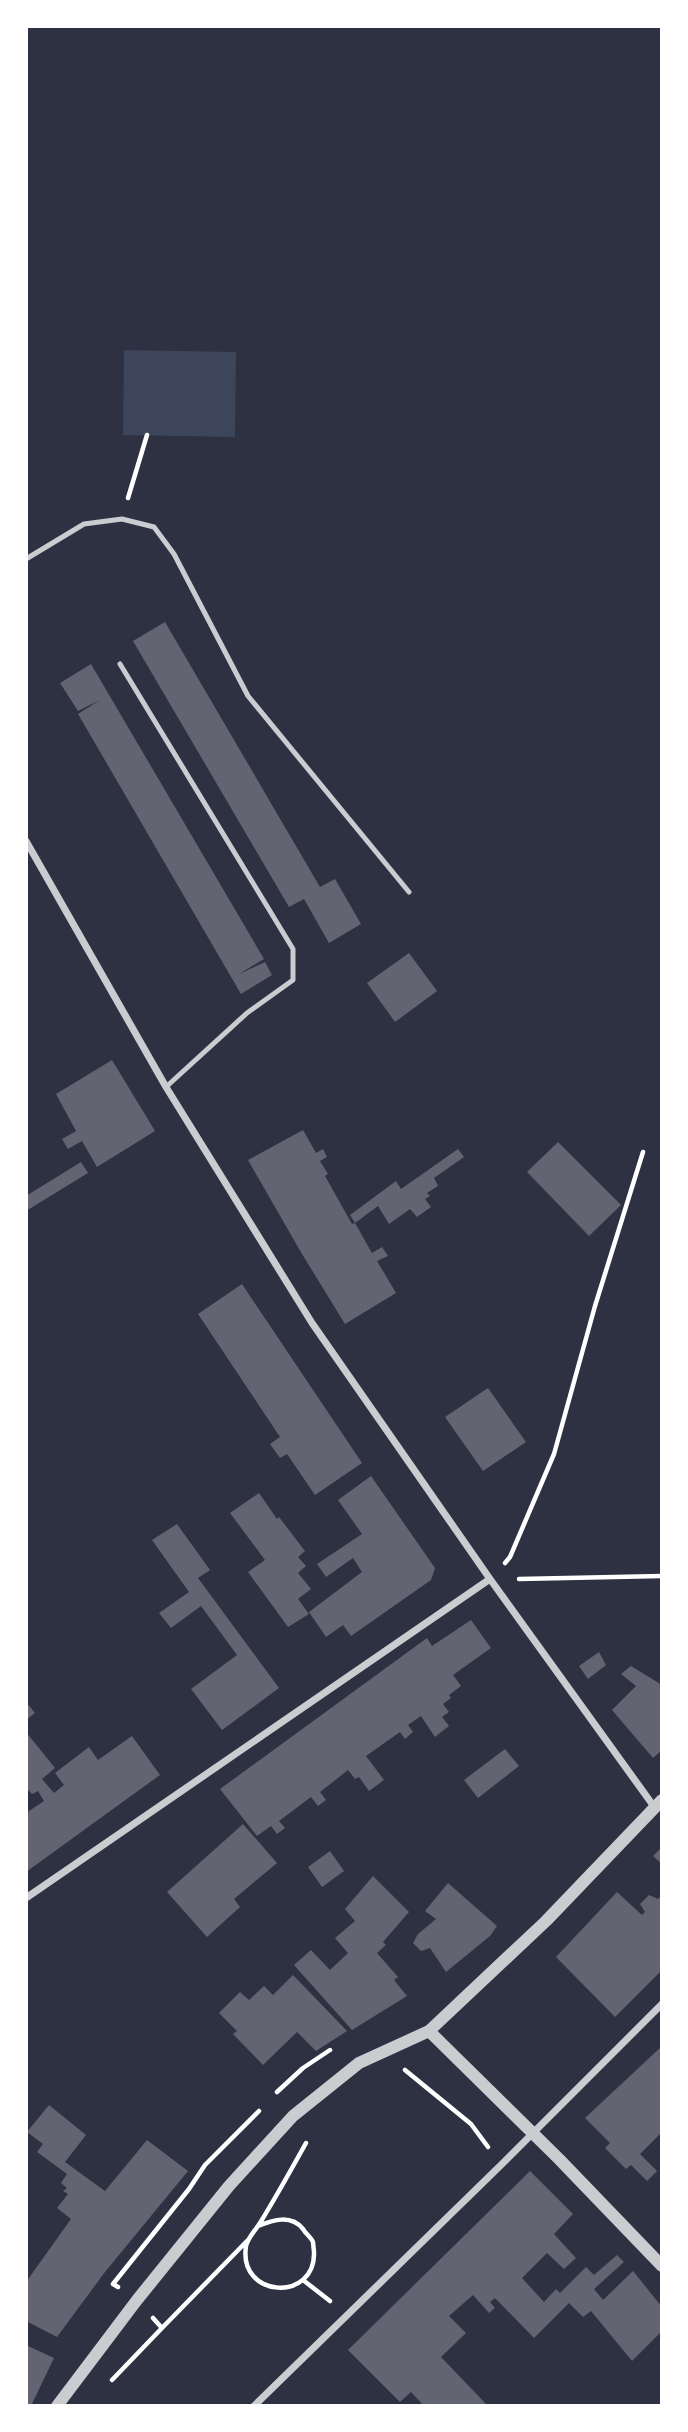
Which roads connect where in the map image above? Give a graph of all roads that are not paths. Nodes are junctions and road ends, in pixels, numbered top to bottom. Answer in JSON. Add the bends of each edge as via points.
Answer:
{"nodes":[{"id":1,"x":26,"y":559,"type":"edge"},
{"id":2,"x":120,"y":664,"type":"dead end"},
{"id":3,"x":26,"y":841,"type":"edge"},
{"id":4,"x":409,"y":892,"type":"dead end"},
{"id":5,"x":166,"y":1087,"type":"junction"},
{"id":6,"x":490,"y":1579,"type":"junction"},
{"id":7,"x":658,"y":1804,"type":"edge"},
{"id":8,"x":26,"y":1898,"type":"edge"},
{"id":9,"x":662,"y":2004,"type":"edge"},
{"id":10,"x":429,"y":2031,"type":"junction"},
{"id":11,"x":531,"y":2132,"type":"junction"},
{"id":12,"x":662,"y":2266,"type":"edge"},
{"id":13,"x":57,"y":2406,"type":"edge"},
{"id":14,"x":254,"y":2406,"type":"edge"}],
"edges":[{"from":1,"to":4,"type":"lane","via":[[84,524],[122,519],[154,527],[174,554],[248,696]]},
{"from":2,"to":5,"type":"lane","via":[[293,949],[293,980],[247,1013]]},
{"from":3,"to":5,"type":"street"},
{"from":5,"to":6,"type":"street","via":[[312,1323]]},
{"from":6,"to":7,"type":"street"},
{"from":6,"to":8,"type":"street"},
{"from":7,"to":10,"type":"street","via":[[546,1921]]},
{"from":9,"to":11,"type":"street"},
{"from":10,"to":11,"type":"street"},
{"from":10,"to":13,"type":"street","via":[[359,2063],[293,2116],[229,2186]]},
{"from":11,"to":12,"type":"street"},
{"from":11,"to":14,"type":"street"}]}
